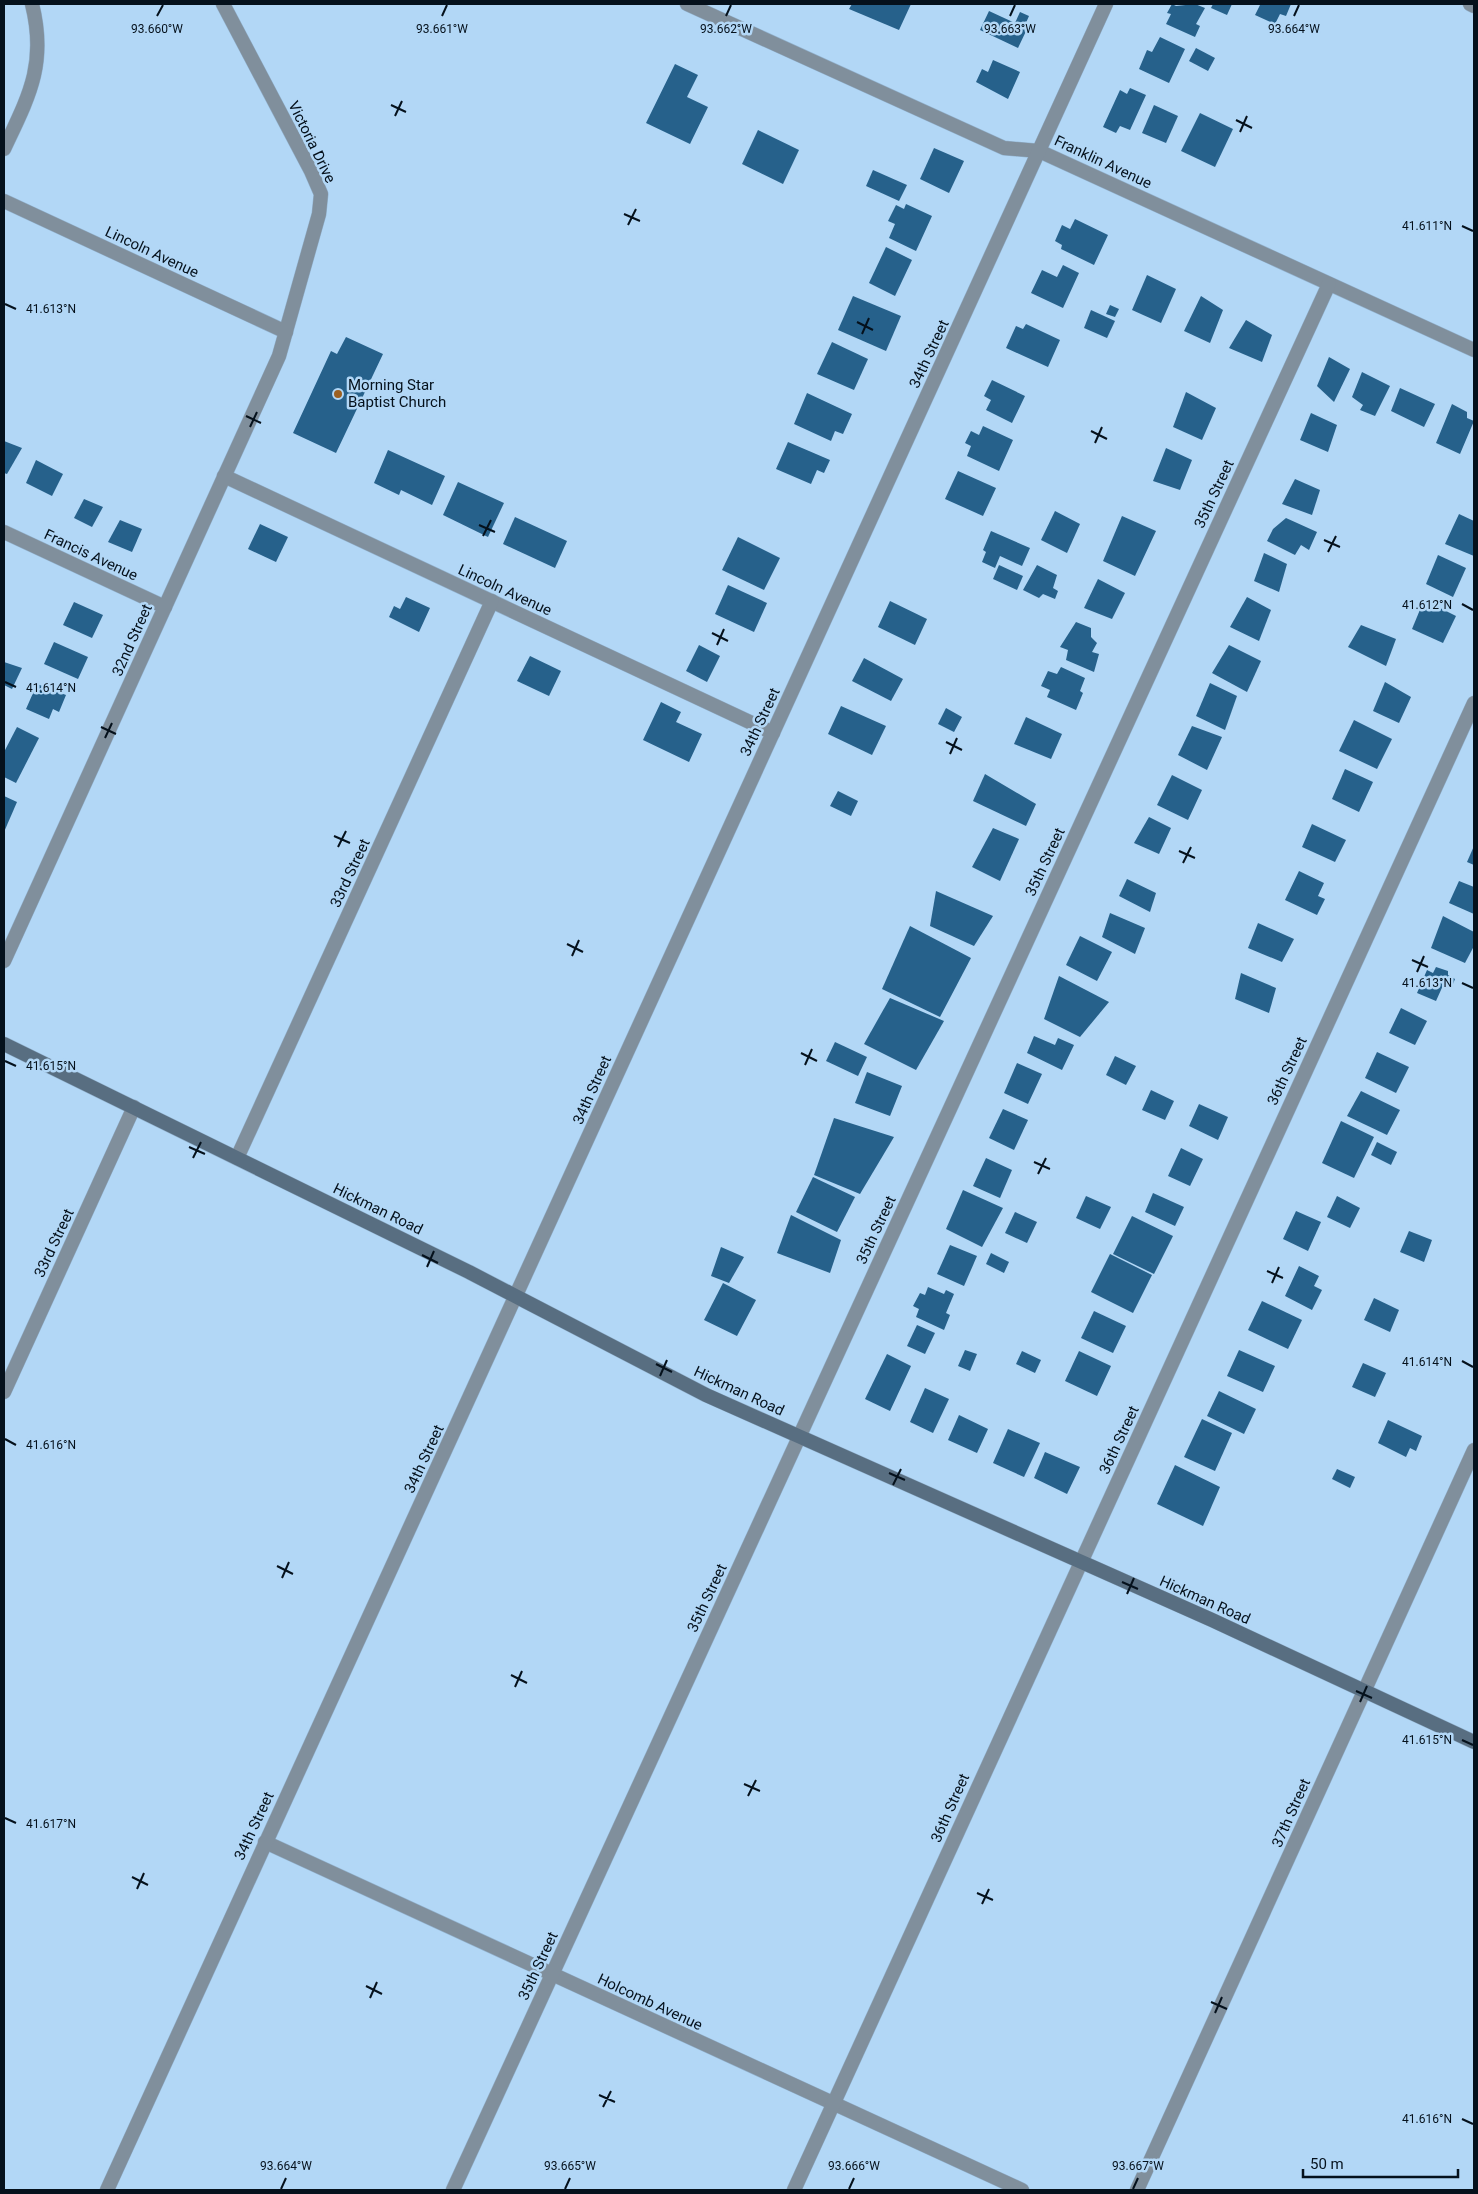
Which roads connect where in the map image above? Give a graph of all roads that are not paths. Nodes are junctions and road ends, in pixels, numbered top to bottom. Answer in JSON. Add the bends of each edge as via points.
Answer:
{"nodes":[{"id":1,"x":32,"y":4,"type":"edge"},
{"id":2,"x":223,"y":4,"type":"edge"},
{"id":3,"x":688,"y":4,"type":"edge"},
{"id":4,"x":1106,"y":4,"type":"edge"},
{"id":5,"x":1470,"y":4,"type":"edge"},
{"id":6,"x":1474,"y":6,"type":"edge"},
{"id":7,"x":4,"y":149,"type":"edge"},
{"id":8,"x":1039,"y":151,"type":"junction"},
{"id":9,"x":4,"y":201,"type":"edge"},
{"id":10,"x":1329,"y":284,"type":"junction"},
{"id":11,"x":286,"y":332,"type":"junction"},
{"id":12,"x":1474,"y":350,"type":"edge"},
{"id":13,"x":224,"y":476,"type":"junction"},
{"id":14,"x":4,"y":532,"type":"edge"},
{"id":15,"x":492,"y":601,"type":"junction"},
{"id":16,"x":165,"y":607,"type":"junction"},
{"id":17,"x":1474,"y":703,"type":"edge"},
{"id":18,"x":773,"y":732,"type":"junction"},
{"id":19,"x":4,"y":961,"type":"edge"},
{"id":20,"x":4,"y":1044,"type":"edge"},
{"id":21,"x":134,"y":1107,"type":"junction"},
{"id":22,"x":237,"y":1158,"type":"junction"},
{"id":23,"x":516,"y":1297,"type":"junction"},
{"id":24,"x":4,"y":1392,"type":"edge"},
{"id":25,"x":798,"y":1436,"type":"junction"},
{"id":26,"x":1474,"y":1450,"type":"edge"},
{"id":27,"x":1080,"y":1562,"type":"junction"},
{"id":28,"x":1364,"y":1691,"type":"junction"},
{"id":29,"x":1474,"y":1742,"type":"edge"},
{"id":30,"x":265,"y":1842,"type":"junction"},
{"id":31,"x":552,"y":1974,"type":"junction"},
{"id":32,"x":833,"y":2104,"type":"junction"},
{"id":33,"x":107,"y":2190,"type":"edge"},
{"id":34,"x":453,"y":2190,"type":"edge"},
{"id":35,"x":794,"y":2190,"type":"edge"},
{"id":36,"x":1022,"y":2190,"type":"edge"},
{"id":37,"x":1137,"y":2190,"type":"edge"}],
"edges":[{"from":1,"to":7,"type":"street","via":[[38,53],[34,81]]},
{"from":2,"to":11,"type":"street","name":"Victoria Drive","via":[[321,194],[319,214]]},
{"from":3,"to":8,"type":"street","name":"Franklin Avenue","via":[[1004,148]]},
{"from":4,"to":8,"type":"street","name":"34th Street"},
{"from":5,"to":6,"type":"street"},
{"from":8,"to":10,"type":"street","name":"Franklin Avenue"},
{"from":8,"to":18,"type":"street","name":"34th Street"},
{"from":9,"to":11,"type":"street","name":"Lincoln Avenue"},
{"from":10,"to":12,"type":"street","name":"Franklin Avenue"},
{"from":10,"to":25,"type":"street","name":"35th Street"},
{"from":11,"to":13,"type":"street","name":"32nd Street","via":[[279,356]]},
{"from":13,"to":15,"type":"street","name":"Lincoln Avenue"},
{"from":13,"to":16,"type":"street","name":"32nd Street"},
{"from":14,"to":16,"type":"street","name":"Francis Avenue"},
{"from":15,"to":18,"type":"street","name":"Lincoln Avenue"},
{"from":15,"to":22,"type":"street","name":"33rd Street"},
{"from":16,"to":19,"type":"street","name":"32nd Street"},
{"from":17,"to":27,"type":"street","name":"36th Street"},
{"from":18,"to":23,"type":"street","name":"34th Street"},
{"from":20,"to":21,"type":"main road","name":"Hickman Road"},
{"from":21,"to":22,"type":"main road","name":"Hickman Road"},
{"from":21,"to":24,"type":"street","name":"33rd Street"},
{"from":22,"to":23,"type":"main road","name":"Hickman Road"},
{"from":23,"to":25,"type":"main road","name":"Hickman Road","via":[[706,1395]]},
{"from":23,"to":30,"type":"street","name":"34th Street"},
{"from":25,"to":27,"type":"main road","name":"Hickman Road"},
{"from":25,"to":31,"type":"street","name":"35th Street"},
{"from":26,"to":28,"type":"street","name":"37th Street"},
{"from":27,"to":28,"type":"main road","name":"Hickman Road"},
{"from":27,"to":32,"type":"street","name":"36th Street"},
{"from":28,"to":29,"type":"main road","name":"Hickman Road"},
{"from":28,"to":37,"type":"street","name":"37th Street"},
{"from":30,"to":31,"type":"street","name":"Holcomb Avenue"},
{"from":30,"to":33,"type":"street","name":"34th Street"},
{"from":31,"to":32,"type":"street","name":"Holcomb Avenue"},
{"from":31,"to":34,"type":"street","name":"35th Street"},
{"from":32,"to":35,"type":"street","name":"36th Street"},
{"from":32,"to":36,"type":"street","name":"Holcomb Avenue"}]}
